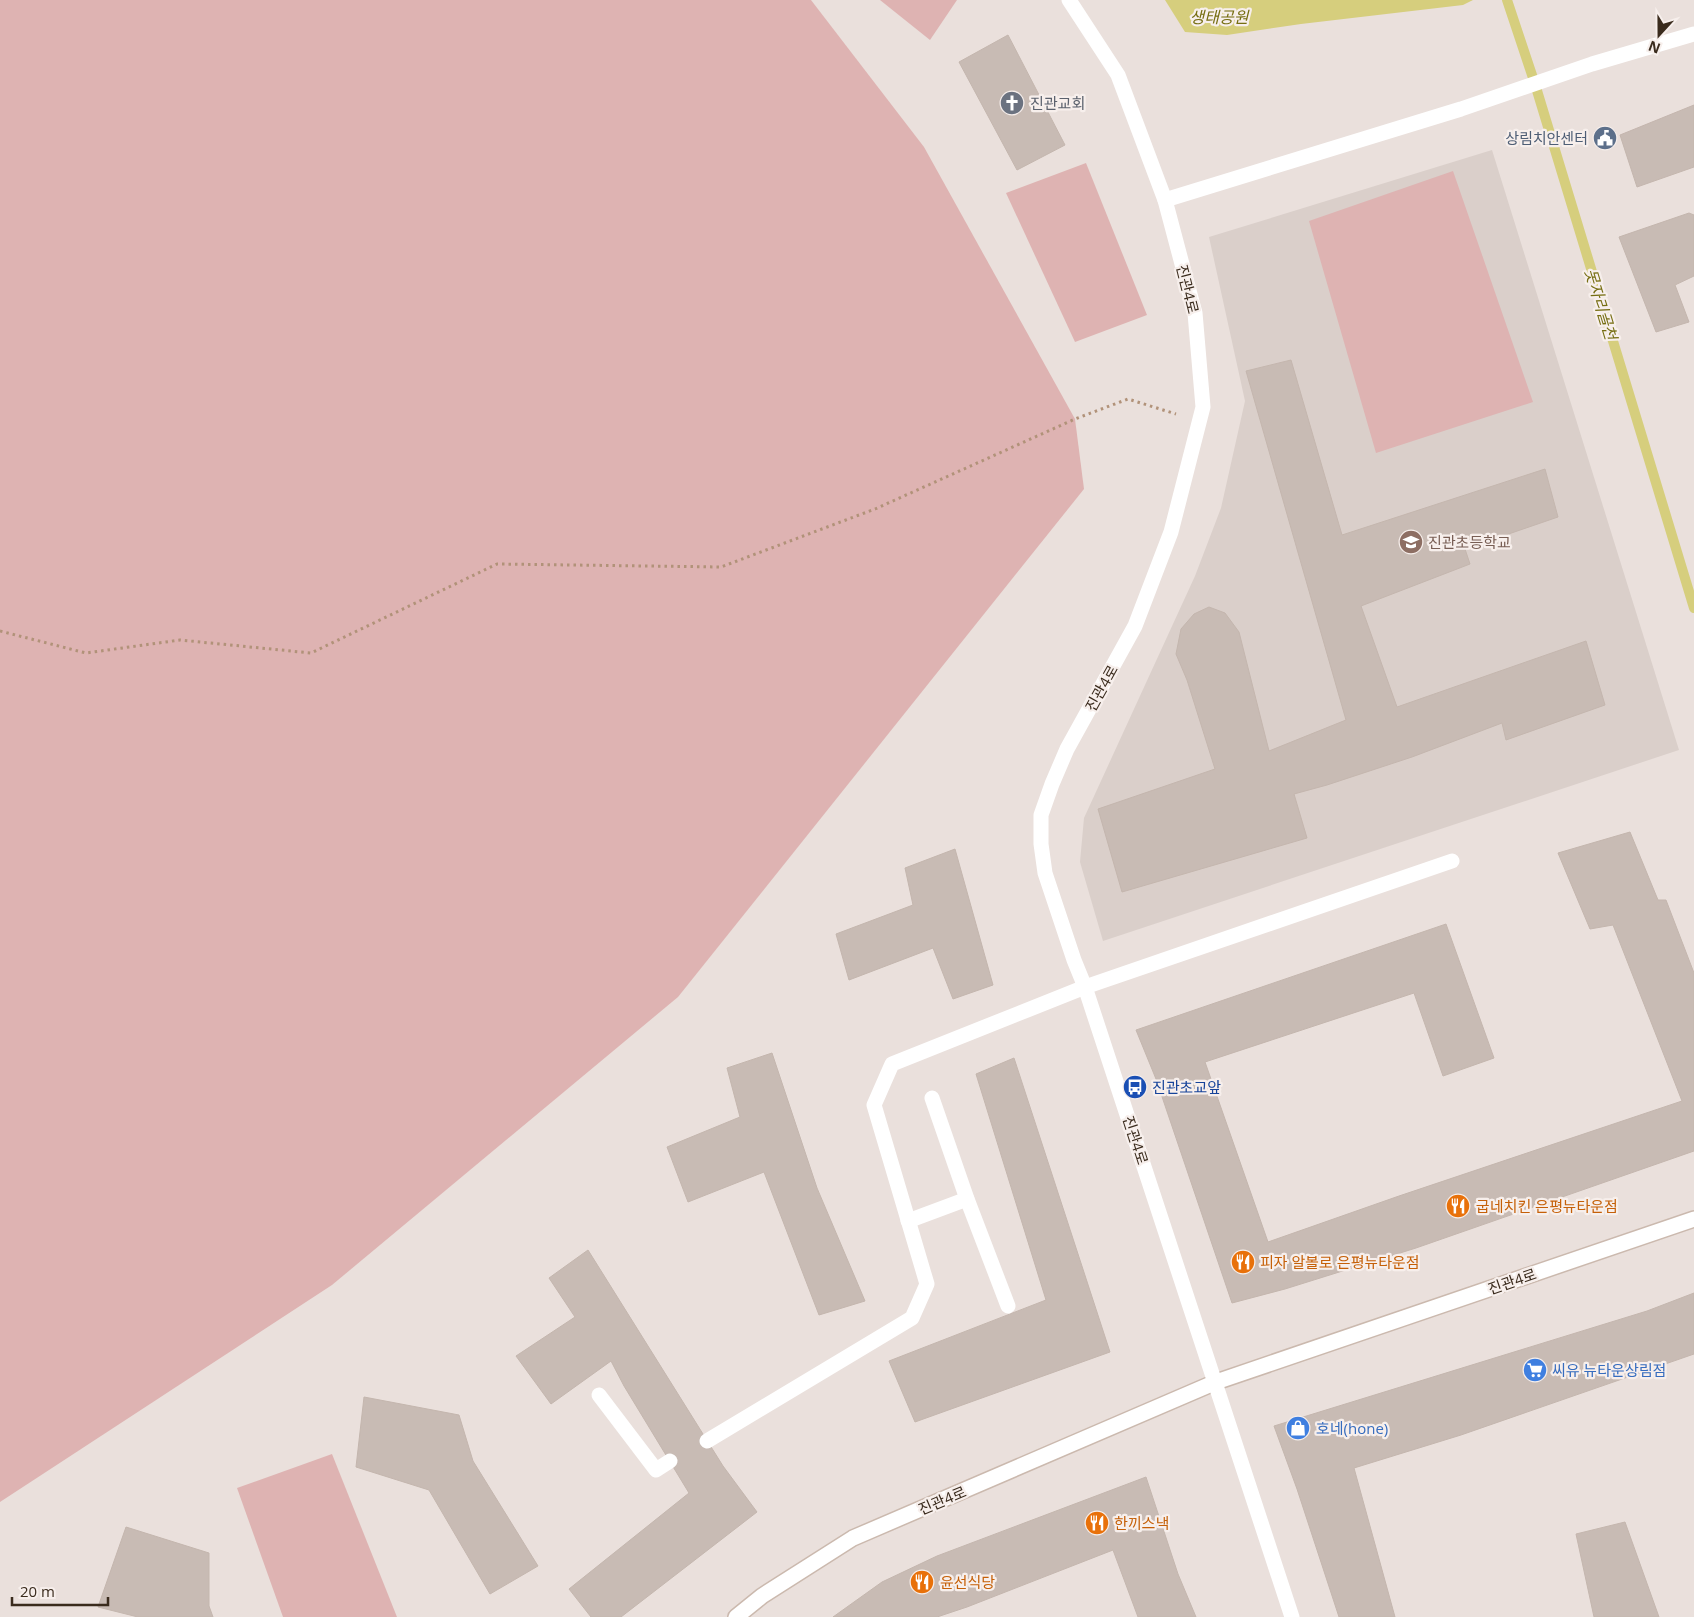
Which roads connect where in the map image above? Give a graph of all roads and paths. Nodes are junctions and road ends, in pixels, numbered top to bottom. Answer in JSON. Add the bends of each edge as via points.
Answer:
{"nodes":[{"id":1,"x":1069,"y":0,"type":"edge"},
{"id":2,"x":1694,"y":34,"type":"edge"},
{"id":3,"x":1165,"y":200,"type":"junction"},
{"id":4,"x":1177,"y":415,"type":"dead end"},
{"id":5,"x":0,"y":631,"type":"edge"},
{"id":6,"x":1452,"y":862,"type":"dead end"},
{"id":7,"x":1085,"y":987,"type":"junction"},
{"id":8,"x":932,"y":1098,"type":"dead end"},
{"id":9,"x":967,"y":1199,"type":"junction"},
{"id":10,"x":1694,"y":1218,"type":"edge"},
{"id":11,"x":908,"y":1221,"type":"junction"},
{"id":12,"x":1008,"y":1306,"type":"dead end"},
{"id":13,"x":1216,"y":1382,"type":"junction"},
{"id":14,"x":599,"y":1395,"type":"dead end"},
{"id":15,"x":707,"y":1441,"type":"dead end"},
{"id":16,"x":670,"y":1461,"type":"dead end"},
{"id":17,"x":736,"y":1617,"type":"edge"},
{"id":18,"x":1292,"y":1617,"type":"edge"}],
"edges":[{"from":1,"to":3,"type":"street","name":"진관4로","via":[[1118,75]]},
{"from":2,"to":3,"type":"street"},
{"from":3,"to":7,"type":"street","name":"진관4로","via":[[1195,312],[1203,407],[1172,532],[1135,626],[1067,749],[1041,815],[1045,873]]},
{"from":4,"to":5,"type":"path","via":[[1128,398],[875,509],[721,567],[497,564],[311,653],[180,640],[86,653]]},
{"from":6,"to":7,"type":"street"},
{"from":7,"to":11,"type":"street","via":[[892,1064],[874,1105]]},
{"from":7,"to":13,"type":"street","name":"진관4로"},
{"from":8,"to":9,"type":"street"},
{"from":9,"to":11,"type":"street"},
{"from":9,"to":12,"type":"street"},
{"from":10,"to":13,"type":"street","name":"진관4로"},
{"from":11,"to":15,"type":"street","via":[[927,1284],[912,1318]]},
{"from":13,"to":17,"type":"street","name":"진관4로","via":[[853,1538],[762,1596]]},
{"from":13,"to":18,"type":"street"},
{"from":14,"to":16,"type":"street","via":[[656,1470]]}]}
